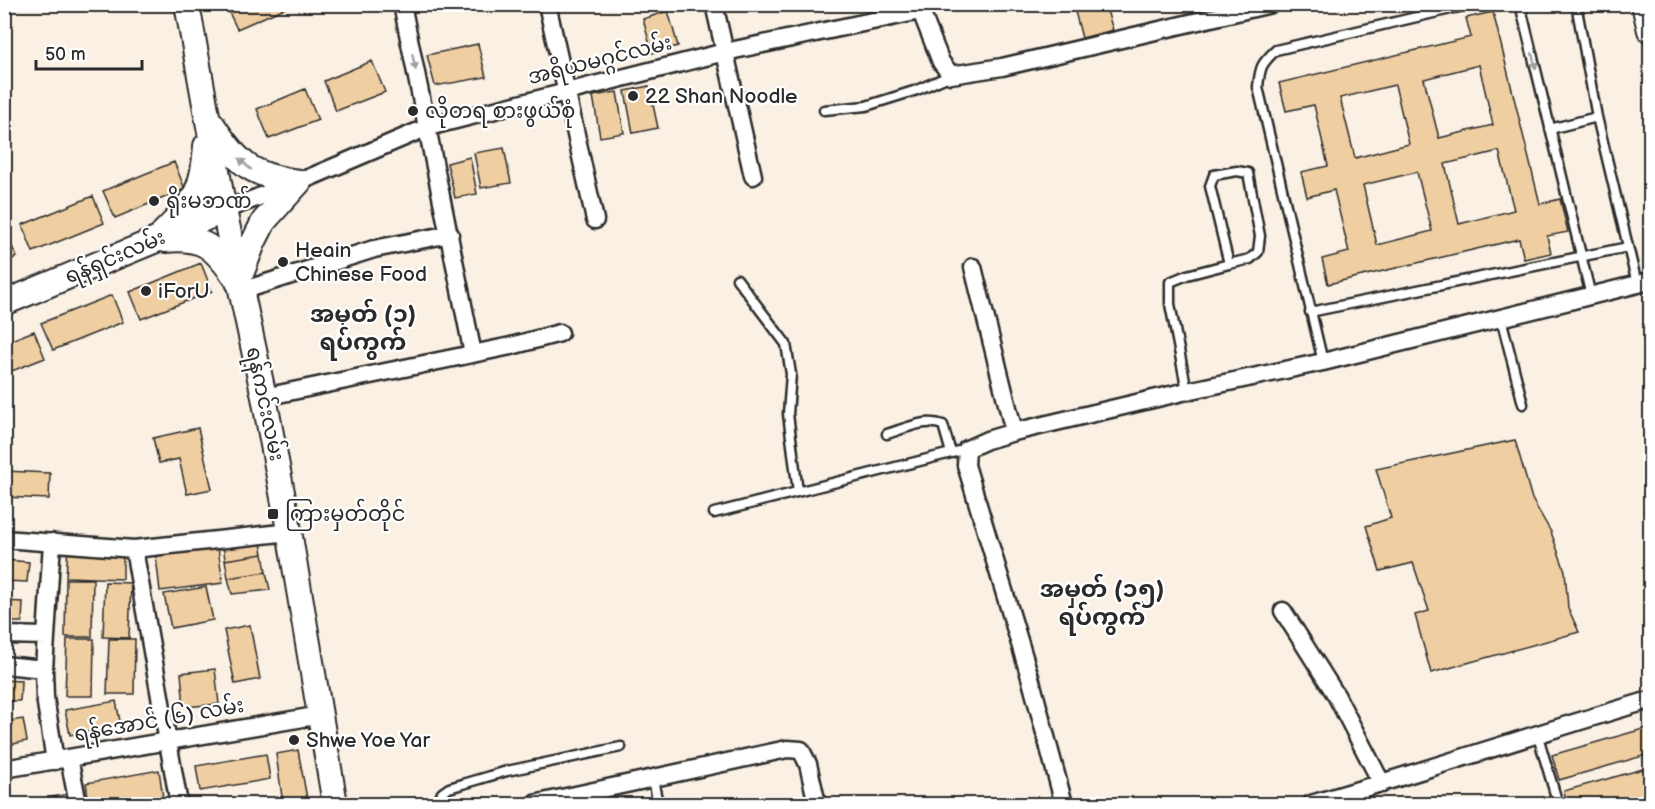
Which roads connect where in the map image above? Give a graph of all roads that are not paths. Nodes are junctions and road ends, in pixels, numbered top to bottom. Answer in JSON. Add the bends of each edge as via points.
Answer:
{"nodes":[{"id":1,"x":187,"y":4,"type":"edge"},
{"id":2,"x":402,"y":4,"type":"edge"},
{"id":3,"x":547,"y":4,"type":"edge"},
{"id":4,"x":714,"y":4,"type":"edge"},
{"id":5,"x":1271,"y":4,"type":"edge"},
{"id":6,"x":1472,"y":4,"type":"edge"},
{"id":7,"x":1520,"y":4,"type":"edge"},
{"id":8,"x":1576,"y":4,"type":"edge"},
{"id":9,"x":919,"y":8,"type":"edge"},
{"id":10,"x":725,"y":52,"type":"junction"},
{"id":11,"x":951,"y":75,"type":"junction"},
{"id":12,"x":567,"y":91,"type":"junction"},
{"id":13,"x":824,"y":110,"type":"dead end"},
{"id":14,"x":208,"y":117,"type":"junction"},
{"id":15,"x":1597,"y":117,"type":"junction"},
{"id":16,"x":428,"y":127,"type":"junction"},
{"id":17,"x":1551,"y":129,"type":"junction"},
{"id":18,"x":753,"y":176,"type":"dead end"},
{"id":19,"x":299,"y":182,"type":"junction"},
{"id":20,"x":224,"y":210,"type":"junction"},
{"id":21,"x":595,"y":220,"type":"dead end"},
{"id":22,"x":450,"y":234,"type":"junction"},
{"id":23,"x":156,"y":240,"type":"junction"},
{"id":24,"x":1628,"y":247,"type":"junction"},
{"id":25,"x":1581,"y":256,"type":"junction"},
{"id":26,"x":1229,"y":264,"type":"junction"},
{"id":27,"x":973,"y":267,"type":"dead end"},
{"id":28,"x":737,"y":279,"type":"dead end"},
{"id":29,"x":1644,"y":282,"type":"edge"},
{"id":30,"x":240,"y":286,"type":"junction"},
{"id":31,"x":1591,"y":296,"type":"junction"},
{"id":32,"x":4,"y":303,"type":"edge"},
{"id":33,"x":1310,"y":312,"type":"junction"},
{"id":34,"x":1501,"y":318,"type":"junction"},
{"id":35,"x":560,"y":333,"type":"dead end"},
{"id":36,"x":473,"y":354,"type":"junction"},
{"id":37,"x":1323,"y":362,"type":"junction"},
{"id":38,"x":1187,"y":391,"type":"junction"},
{"id":39,"x":264,"y":397,"type":"junction"},
{"id":40,"x":1523,"y":404,"type":"dead end"},
{"id":41,"x":1014,"y":432,"type":"junction"},
{"id":42,"x":887,"y":434,"type":"dead end"},
{"id":43,"x":959,"y":451,"type":"junction"},
{"id":44,"x":798,"y":492,"type":"junction"},
{"id":45,"x":714,"y":513,"type":"dead end"},
{"id":46,"x":290,"y":532,"type":"junction"},
{"id":47,"x":4,"y":539,"type":"edge"},
{"id":48,"x":52,"y":542,"type":"junction"},
{"id":49,"x":134,"y":549,"type":"junction"},
{"id":50,"x":1283,"y":611,"type":"dead end"},
{"id":51,"x":4,"y":635,"type":"edge"},
{"id":52,"x":46,"y":636,"type":"junction"},
{"id":53,"x":4,"y":665,"type":"edge"},
{"id":54,"x":44,"y":669,"type":"junction"},
{"id":55,"x":1650,"y":700,"type":"edge"},
{"id":56,"x":321,"y":715,"type":"junction"},
{"id":57,"x":1537,"y":733,"type":"junction"},
{"id":58,"x":168,"y":741,"type":"junction"},
{"id":59,"x":621,"y":747,"type":"dead end"},
{"id":60,"x":62,"y":759,"type":"junction"},
{"id":61,"x":4,"y":769,"type":"edge"},
{"id":62,"x":653,"y":778,"type":"junction"},
{"id":63,"x":1382,"y":784,"type":"junction"},
{"id":64,"x":78,"y":804,"type":"edge"},
{"id":65,"x":179,"y":804,"type":"edge"},
{"id":66,"x":335,"y":804,"type":"edge"},
{"id":67,"x":437,"y":804,"type":"edge"},
{"id":68,"x":534,"y":804,"type":"edge"},
{"id":69,"x":658,"y":804,"type":"edge"},
{"id":70,"x":817,"y":804,"type":"edge"},
{"id":71,"x":1064,"y":804,"type":"edge"},
{"id":72,"x":1311,"y":804,"type":"edge"},
{"id":73,"x":1558,"y":804,"type":"edge"}],
"edges":[{"from":1,"to":14,"type":"main road","name":"ရန်ကင်းလမ်း"},
{"from":2,"to":16,"type":"street","one_way":true},
{"from":3,"to":12,"type":"street"},
{"from":4,"to":10,"type":"street"},
{"from":5,"to":11,"type":"street","via":[[1002,67]]},
{"from":6,"to":33,"type":"lane","via":[[1276,51],[1263,62],[1258,87]]},
{"from":7,"to":17,"type":"lane","one_way":true},
{"from":8,"to":15,"type":"lane"},
{"from":9,"to":10,"type":"street","name":"အရိယမဂ္ဂင်လမ်း"},
{"from":9,"to":11,"type":"street","via":[[941,62]]},
{"from":10,"to":12,"type":"street","name":"အရိယမဂ္ဂင်လမ်း"},
{"from":10,"to":18,"type":"street"},
{"from":11,"to":13,"type":"lane","via":[[866,106]]},
{"from":12,"to":16,"type":"street","name":"အရိယမဂ္ဂင်လမ်း"},
{"from":12,"to":21,"type":"street"},
{"from":19,"to":14,"type":"main road","one_way":true,"via":[[250,170],[223,141]]},
{"from":14,"to":20,"type":"main road","name":"ရန်ကင်းလမ်း"},
{"from":14,"to":23,"type":"main road","via":[[203,173],[196,197]]},
{"from":15,"to":17,"type":"lane"},
{"from":15,"to":24,"type":"lane"},
{"from":16,"to":19,"type":"street","name":"အရိယမဂ္ဂင်လမ်း"},
{"from":16,"to":22,"type":"street"},
{"from":17,"to":25,"type":"lane"},
{"from":19,"to":20,"type":"street","name":"အရိယမဂ္ဂင်လမ်း"},
{"from":19,"to":30,"type":"main road","via":[[264,220]]},
{"from":20,"to":23,"type":"main road","name":"ရန်ရှင်းလမ်း"},
{"from":20,"to":30,"type":"main road","name":"ရန်ကင်းလမ်း"},
{"from":22,"to":30,"type":"street","via":[[374,249]]},
{"from":22,"to":36,"type":"street"},
{"from":23,"to":30,"type":"main road","via":[[187,238],[204,243]]},
{"from":23,"to":32,"type":"main road","name":"ရန်ရှင်းလမ်း"},
{"from":24,"to":25,"type":"lane"},
{"from":24,"to":29,"type":"lane"},
{"from":25,"to":31,"type":"lane"},
{"from":25,"to":33,"type":"lane"},
{"from":26,"to":26,"type":"lane","via":[[1250,259],[1258,252],[1260,236],[1248,173],[1237,171],[1214,175],[1210,186]]},
{"from":26,"to":38,"type":"lane","via":[[1170,282],[1170,304]]},
{"from":27,"to":41,"type":"street"},
{"from":28,"to":44,"type":"lane","via":[[786,344],[791,374],[788,414]]},
{"from":29,"to":31,"type":"street"},
{"from":30,"to":39,"type":"main road","name":"ရန်ကင်းလမ်း"},
{"from":31,"to":34,"type":"street"},
{"from":33,"to":37,"type":"lane"},
{"from":34,"to":37,"type":"street"},
{"from":34,"to":40,"type":"lane"},
{"from":35,"to":36,"type":"street"},
{"from":36,"to":39,"type":"street"},
{"from":37,"to":38,"type":"street"},
{"from":38,"to":41,"type":"street"},
{"from":39,"to":46,"type":"main road","name":"ရန်ကင်းလမ်း"},
{"from":41,"to":43,"type":"street"},
{"from":42,"to":43,"type":"lane","via":[[936,422],[943,425]]},
{"from":43,"to":44,"type":"lane"},
{"from":43,"to":71,"type":"street","via":[[1030,677]]},
{"from":44,"to":45,"type":"lane"},
{"from":46,"to":49,"type":"street"},
{"from":46,"to":56,"type":"main road","name":"ရန်ကင်းလမ်း"},
{"from":47,"to":48,"type":"street"},
{"from":48,"to":49,"type":"street"},
{"from":48,"to":52,"type":"street"},
{"from":49,"to":58,"type":"street"},
{"from":50,"to":63,"type":"street","via":[[1336,695]]},
{"from":51,"to":52,"type":"street"},
{"from":52,"to":54,"type":"street"},
{"from":53,"to":54,"type":"street"},
{"from":54,"to":60,"type":"street","via":[[45,697]]},
{"from":55,"to":57,"type":"street"},
{"from":56,"to":58,"type":"street","name":"ရန်အောင် (၆) လမ်း"},
{"from":56,"to":66,"type":"main road","name":"ရန်ကင်းလမ်း"},
{"from":57,"to":63,"type":"street"},
{"from":57,"to":73,"type":"lane"},
{"from":58,"to":60,"type":"street","name":"ရန်အောင် (၆) လမ်း"},
{"from":58,"to":65,"type":"street"},
{"from":59,"to":67,"type":"lane","via":[[507,771],[449,788]]},
{"from":60,"to":61,"type":"street","name":"ရန်အောင် (၆) လမ်း"},
{"from":60,"to":64,"type":"street"},
{"from":62,"to":68,"type":"street"},
{"from":62,"to":69,"type":"lane"},
{"from":62,"to":70,"type":"street","via":[[787,749],[801,750]]},
{"from":63,"to":72,"type":"street"}]}
